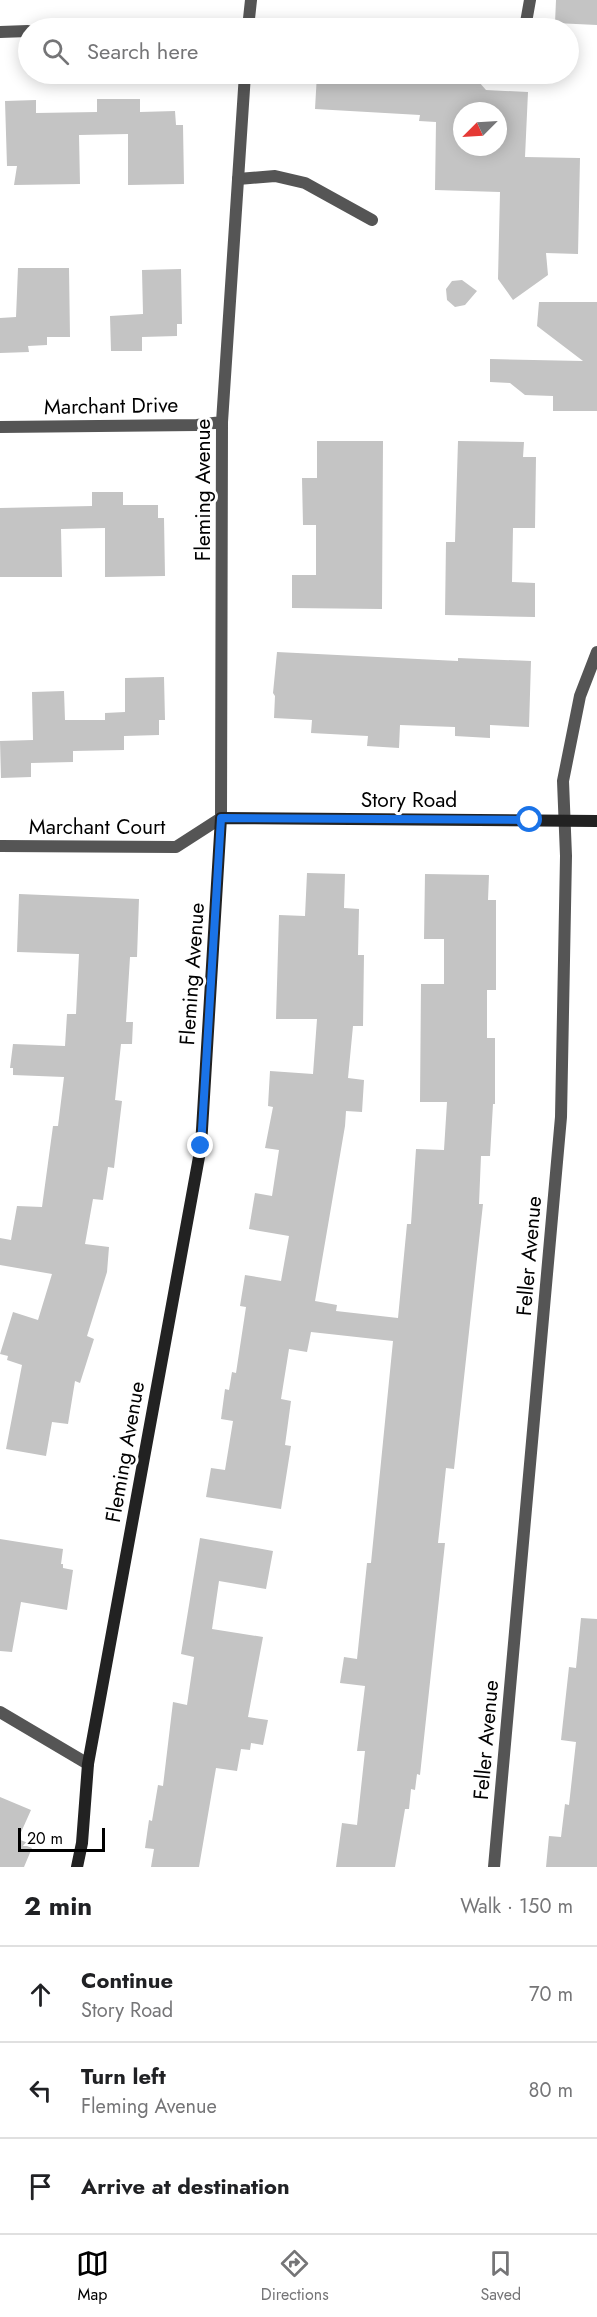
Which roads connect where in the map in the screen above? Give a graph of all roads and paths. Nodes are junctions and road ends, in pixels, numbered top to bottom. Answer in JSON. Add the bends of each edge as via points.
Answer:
{"nodes":[{"id":1,"x":251,"y":0,"type":"edge"},
{"id":2,"x":530,"y":0,"type":"edge"},
{"id":3,"x":249,"y":18,"type":"edge"},
{"id":4,"x":527,"y":18,"type":"edge"},
{"id":5,"x":18,"y":31,"type":"edge"},
{"id":6,"x":0,"y":32,"type":"edge"},
{"id":7,"x":243,"y":84,"type":"edge"},
{"id":8,"x":238,"y":179,"type":"junction"},
{"id":9,"x":372,"y":220,"type":"dead end"},
{"id":10,"x":222,"y":422,"type":"junction"},
{"id":11,"x":0,"y":427,"type":"edge"},
{"id":12,"x":597,"y":652,"type":"edge"},
{"id":13,"x":221,"y":818,"type":"junction"},
{"id":14,"x":565,"y":821,"type":"junction"},
{"id":15,"x":597,"y":821,"type":"edge"},
{"id":16,"x":0,"y":846,"type":"edge"},
{"id":17,"x":0,"y":1712,"type":"edge"},
{"id":18,"x":88,"y":1764,"type":"junction"},
{"id":19,"x":77,"y":1867,"type":"edge"},
{"id":20,"x":494,"y":1867,"type":"edge"}],
"edges":[{"from":1,"to":3,"type":"street"},
{"from":2,"to":4,"type":"street"},
{"from":5,"to":6,"type":"street"},
{"from":7,"to":8,"type":"street","name":"Fleming Avenue"},
{"from":8,"to":9,"type":"street","via":[[275,176],[305,183]]},
{"from":8,"to":10,"type":"street","name":"Fleming Avenue"},
{"from":10,"to":11,"type":"street","name":"Marchant Drive"},
{"from":10,"to":13,"type":"street","name":"Fleming Avenue"},
{"from":12,"to":14,"type":"street","name":"Feller Avenue","via":[[579,696],[563,781]]},
{"from":13,"to":14,"type":"street","name":"Story Road"},
{"from":13,"to":16,"type":"street","name":"Marchant Court","via":[[176,847]]},
{"from":13,"to":18,"type":"street","name":"Fleming Avenue","via":[[201,1146]]},
{"from":14,"to":15,"type":"street","name":"Story Road"},
{"from":14,"to":20,"type":"street","name":"Feller Avenue","via":[[561,1117]]},
{"from":17,"to":18,"type":"street"},
{"from":18,"to":19,"type":"street","name":"Fleming Avenue"}]}
